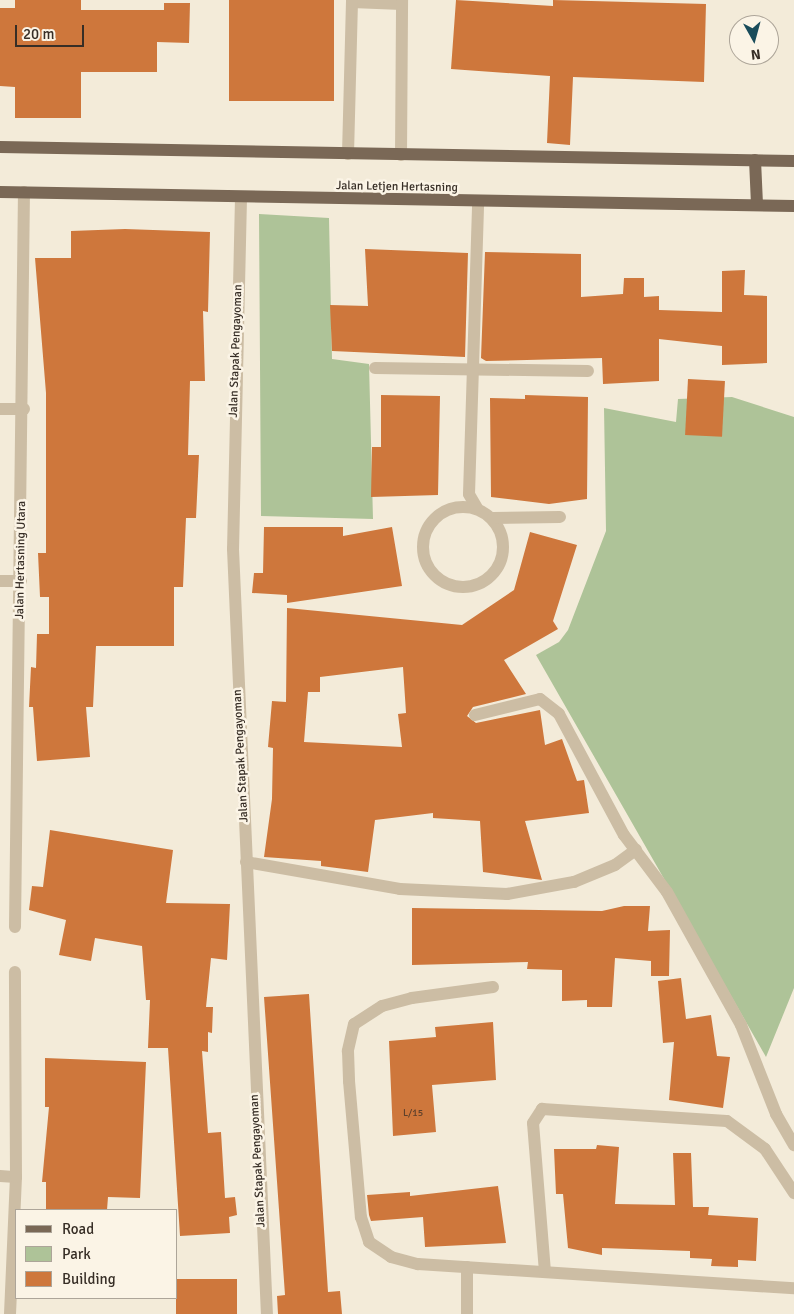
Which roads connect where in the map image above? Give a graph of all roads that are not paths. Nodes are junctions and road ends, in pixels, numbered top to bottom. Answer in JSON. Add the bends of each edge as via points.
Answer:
{"nodes":[{"id":1,"x":352,"y":1,"type":"edge"},
{"id":2,"x":402,"y":2,"type":"edge"},
{"id":3,"x":0,"y":147,"type":"edge"},
{"id":4,"x":348,"y":154,"type":"junction"},
{"id":5,"x":400,"y":155,"type":"junction"},
{"id":6,"x":755,"y":160,"type":"junction"},
{"id":7,"x":794,"y":161,"type":"edge"},
{"id":8,"x":0,"y":192,"type":"edge"},
{"id":9,"x":24,"y":192,"type":"junction"},
{"id":10,"x":240,"y":198,"type":"junction"},
{"id":11,"x":478,"y":202,"type":"junction"},
{"id":12,"x":757,"y":204,"type":"junction"},
{"id":13,"x":794,"y":206,"type":"edge"},
{"id":14,"x":375,"y":368,"type":"dead end"},
{"id":15,"x":474,"y":369,"type":"junction"},
{"id":16,"x":588,"y":371,"type":"dead end"},
{"id":17,"x":0,"y":409,"type":"edge"},
{"id":18,"x":24,"y":409,"type":"junction"},
{"id":19,"x":477,"y":508,"type":"junction"},
{"id":20,"x":560,"y":517,"type":"dead end"},
{"id":21,"x":492,"y":518,"type":"junction"},
{"id":22,"x":0,"y":580,"type":"edge"},
{"id":23,"x":21,"y":580,"type":"junction"},
{"id":24,"x":475,"y":715,"type":"dead end"},
{"id":25,"x":636,"y":850,"type":"junction"},
{"id":26,"x":246,"y":862,"type":"junction"},
{"id":27,"x":15,"y":927,"type":"dead end"},
{"id":28,"x":14,"y":972,"type":"dead end"},
{"id":29,"x":493,"y":987,"type":"dead end"},
{"id":30,"x":794,"y":1145,"type":"edge"},
{"id":31,"x":0,"y":1176,"type":"edge"},
{"id":32,"x":16,"y":1177,"type":"junction"},
{"id":33,"x":794,"y":1193,"type":"edge"},
{"id":34,"x":467,"y":1267,"type":"junction"},
{"id":35,"x":545,"y":1272,"type":"junction"},
{"id":36,"x":794,"y":1288,"type":"edge"},
{"id":37,"x":10,"y":1314,"type":"edge"},
{"id":38,"x":267,"y":1314,"type":"edge"},
{"id":39,"x":467,"y":1314,"type":"edge"}],
"edges":[{"from":1,"to":2,"type":"street"},
{"from":1,"to":4,"type":"street"},
{"from":2,"to":5,"type":"street"},
{"from":3,"to":4,"type":"main road"},
{"from":4,"to":5,"type":"main road"},
{"from":5,"to":6,"type":"main road"},
{"from":6,"to":7,"type":"main road"},
{"from":6,"to":12,"type":"main road"},
{"from":8,"to":9,"type":"main road","name":"Jalan Letjen Hertasning"},
{"from":9,"to":10,"type":"main road","name":"Jalan Letjen Hertasning"},
{"from":9,"to":18,"type":"street","name":"Jalan Hertasning Utara"},
{"from":10,"to":11,"type":"main road","name":"Jalan Letjen Hertasning"},
{"from":10,"to":26,"type":"street","name":"Jalan Stapak Pengayoman","via":[[233,549]]},
{"from":11,"to":12,"type":"main road","name":"Jalan Letjen Hertasning"},
{"from":11,"to":15,"type":"street"},
{"from":12,"to":13,"type":"main road","name":"Jalan Letjen Hertasning"},
{"from":14,"to":15,"type":"street"},
{"from":15,"to":16,"type":"street"},
{"from":15,"to":19,"type":"street","via":[[469,494]]},
{"from":17,"to":18,"type":"street"},
{"from":18,"to":23,"type":"street","name":"Jalan Hertasning Utara"},
{"from":19,"to":21,"type":"street"},
{"from":19,"to":21,"type":"street","via":[[444,511],[427,528],[423,552],[426,564],[442,582],[476,586],[498,568],[504,551],[502,534]]},
{"from":20,"to":21,"type":"street"},
{"from":22,"to":23,"type":"street"},
{"from":23,"to":27,"type":"street","name":"Jalan Hertasning Utara"},
{"from":24,"to":25,"type":"street","via":[[530,700],[553,705]]},
{"from":25,"to":26,"type":"street","via":[[615,865],[574,882],[507,894],[400,889]]},
{"from":25,"to":30,"type":"street","via":[[667,892],[741,1024],[776,1114]]},
{"from":26,"to":38,"type":"street","name":"Jalan Stapak Pengayoman"},
{"from":28,"to":32,"type":"street"},
{"from":29,"to":34,"type":"street","via":[[382,1006],[354,1024],[348,1051],[366,1237],[380,1251],[404,1261]]},
{"from":31,"to":32,"type":"street"},
{"from":32,"to":37,"type":"street"},
{"from":33,"to":35,"type":"street","via":[[765,1150],[727,1121],[542,1109],[533,1123]]},
{"from":34,"to":35,"type":"street"},
{"from":34,"to":39,"type":"street"},
{"from":35,"to":36,"type":"street"}]}
